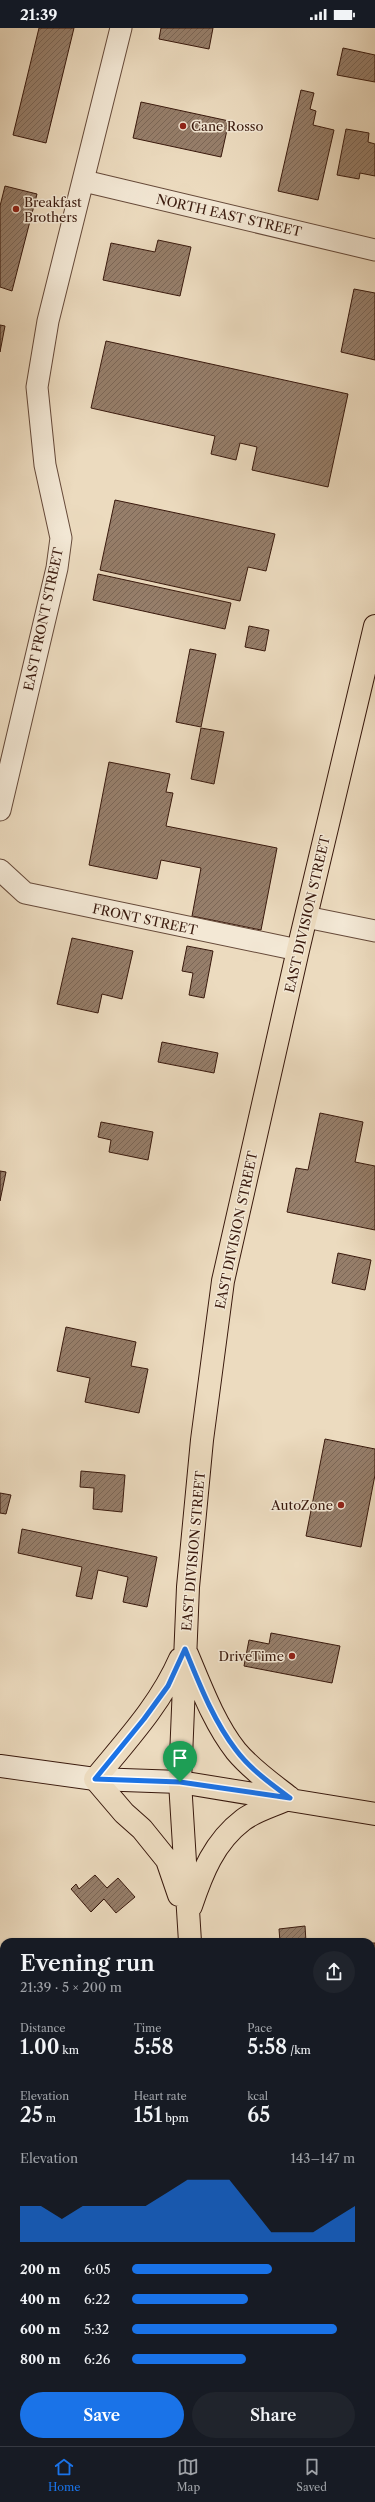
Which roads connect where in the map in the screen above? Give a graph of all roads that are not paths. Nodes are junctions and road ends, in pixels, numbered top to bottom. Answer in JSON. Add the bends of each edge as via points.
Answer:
{"nodes":[{"id":1,"x":121,"y":28,"type":"edge"},
{"id":2,"x":84,"y":180,"type":"junction"},
{"id":3,"x":375,"y":250,"type":"edge"},
{"id":4,"x":375,"y":626,"type":"edge"},
{"id":5,"x":0,"y":810,"type":"edge"},
{"id":6,"x":0,"y":870,"type":"edge"},
{"id":7,"x":306,"y":917,"type":"junction"},
{"id":8,"x":375,"y":931,"type":"edge"},
{"id":9,"x":298,"y":950,"type":"junction"},
{"id":10,"x":185,"y":1649,"type":"junction"},
{"id":11,"x":0,"y":1766,"type":"edge"},
{"id":12,"x":95,"y":1779,"type":"junction"},
{"id":13,"x":180,"y":1782,"type":"junction"},
{"id":14,"x":290,"y":1798,"type":"junction"},
{"id":15,"x":375,"y":1814,"type":"edge"},
{"id":16,"x":188,"y":1919,"type":"junction"},
{"id":17,"x":190,"y":1938,"type":"edge"}],
"edges":[{"from":1,"to":2,"type":"street","name":"EAST FRONT STREET"},
{"from":2,"to":3,"type":"street","name":"NORTH EAST STREET"},
{"from":2,"to":5,"type":"street","name":"EAST FRONT STREET","via":[[48,321],[37,387],[45,465],[61,538],[57,568]]},
{"from":4,"to":7,"type":"main road","name":"EAST DIVISION STREET"},
{"from":6,"to":9,"type":"street","name":"FRONT STREET","via":[[25,893]]},
{"from":7,"to":8,"type":"street"},
{"from":7,"to":9,"type":"main road","name":"EAST DIVISION STREET"},
{"from":9,"to":10,"type":"main road","name":"EAST DIVISION STREET","via":[[223,1281],[202,1440],[188,1587]]},
{"from":10,"to":12,"type":"main road","via":[[168,1686]]},
{"from":10,"to":13,"type":"main road","name":"EAST DIVISION STREET"},
{"from":10,"to":14,"type":"main road","via":[[209,1705],[236,1750],[257,1773]]},
{"from":11,"to":12,"type":"main road"},
{"from":12,"to":13,"type":"main road"},
{"from":12,"to":16,"type":"main road","via":[[167,1860]]},
{"from":13,"to":14,"type":"main road"},
{"from":13,"to":16,"type":"main road","name":"EAST DIVISION STREET"},
{"from":14,"to":15,"type":"main road"},
{"from":14,"to":16,"type":"main road","via":[[244,1819],[215,1849],[199,1881]]},
{"from":16,"to":17,"type":"main road","name":"EAST DIVISION STREET"}]}
